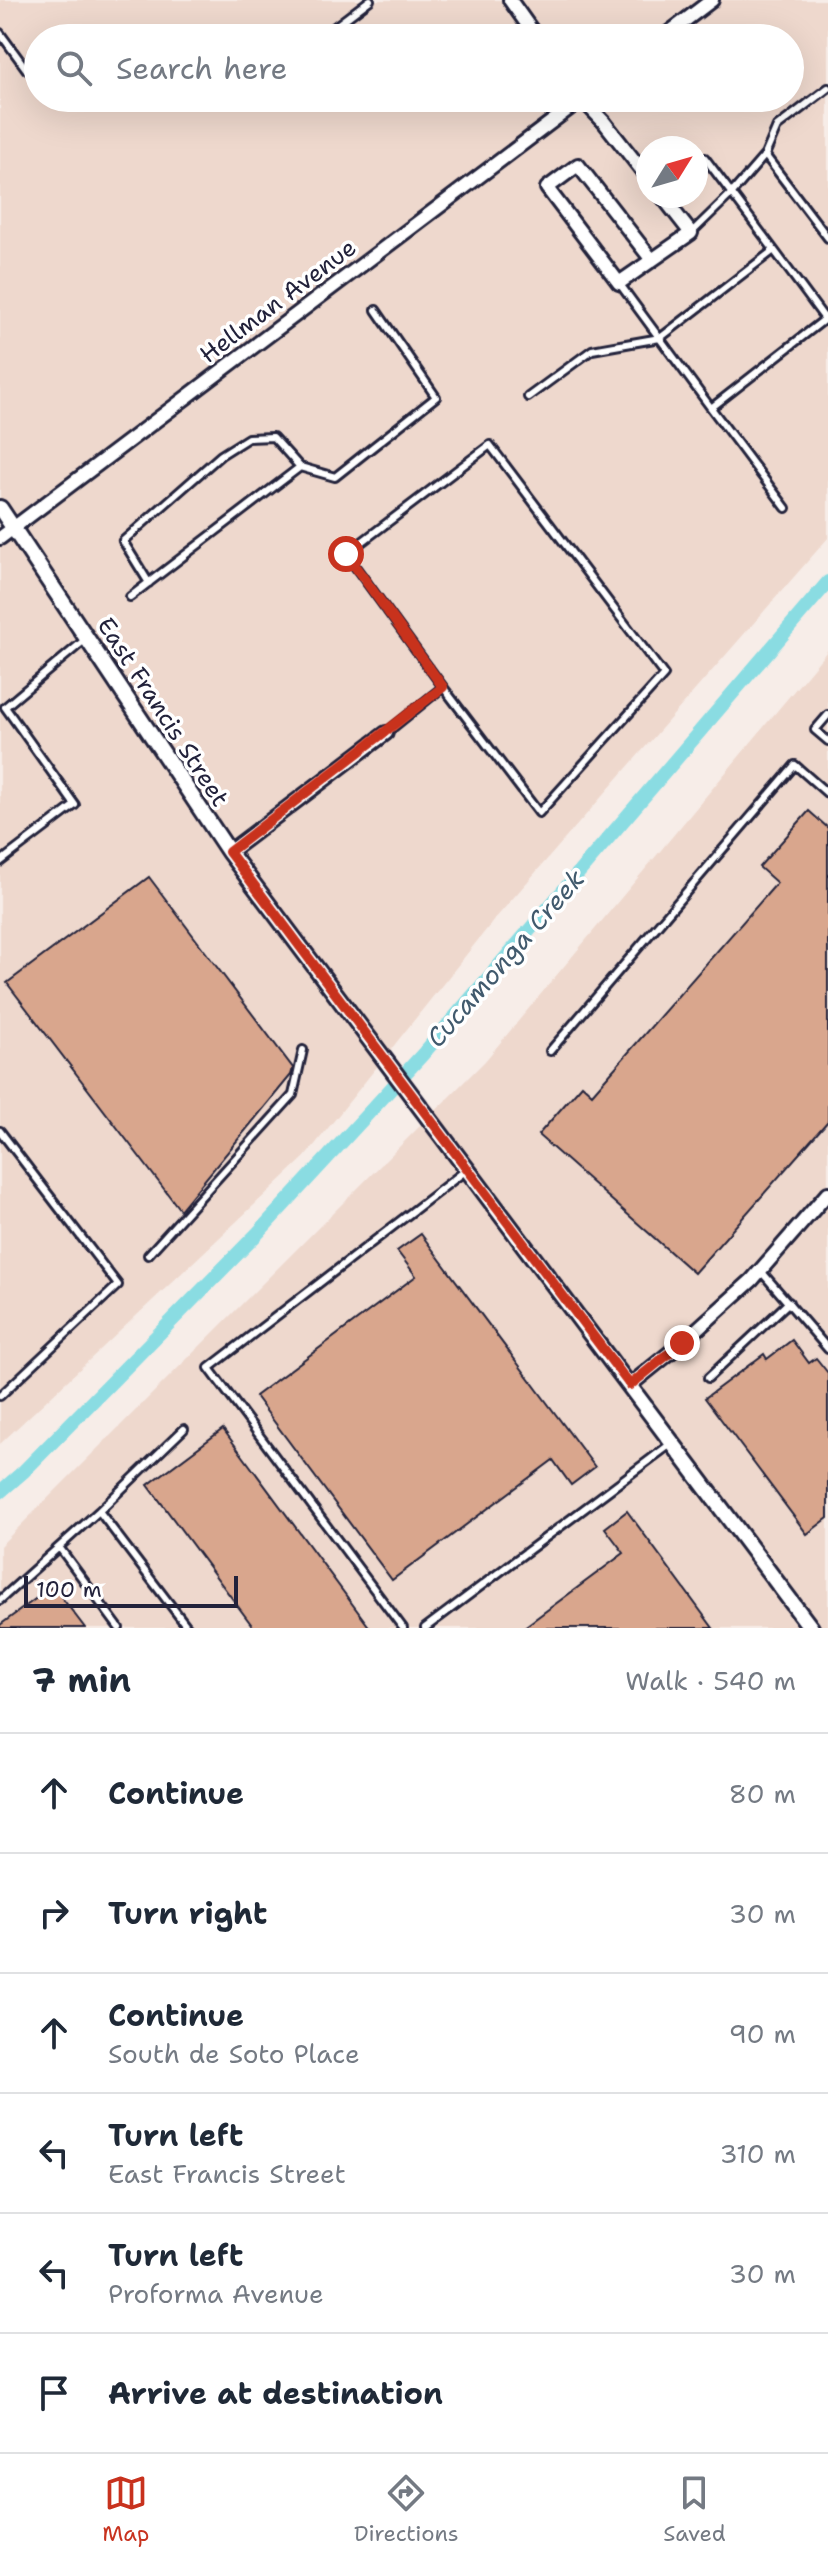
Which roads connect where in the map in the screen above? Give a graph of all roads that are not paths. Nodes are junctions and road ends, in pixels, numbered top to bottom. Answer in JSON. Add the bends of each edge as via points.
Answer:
{"nodes":[{"id":1,"x":370,"y":0,"type":"edge"},
{"id":2,"x":510,"y":0,"type":"edge"},
{"id":3,"x":712,"y":0,"type":"edge"},
{"id":4,"x":338,"y":24,"type":"edge"},
{"id":5,"x":527,"y":24,"type":"edge"},
{"id":6,"x":680,"y":24,"type":"edge"},
{"id":7,"x":0,"y":33,"type":"edge"},
{"id":8,"x":24,"y":66,"type":"edge"},
{"id":9,"x":828,"y":88,"type":"edge"},
{"id":10,"x":804,"y":106,"type":"edge"},
{"id":11,"x":563,"y":112,"type":"edge"},
{"id":12,"x":595,"y":112,"type":"edge"},
{"id":13,"x":797,"y":112,"type":"edge"},
{"id":14,"x":765,"y":155,"type":"junction"},
{"id":15,"x":708,"y":162,"type":"edge"},
{"id":16,"x":636,"y":163,"type":"edge"},
{"id":17,"x":732,"y":193,"type":"junction"},
{"id":18,"x":671,"y":208,"type":"edge"},
{"id":19,"x":691,"y":233,"type":"junction"},
{"id":20,"x":828,"y":238,"type":"edge"},
{"id":21,"x":774,"y":250,"type":"junction"},
{"id":22,"x":652,"y":260,"type":"junction"},
{"id":23,"x":619,"y":283,"type":"junction"},
{"id":24,"x":376,"y":310,"type":"dead end"},
{"id":25,"x":826,"y":318,"type":"edge"},
{"id":26,"x":660,"y":338,"type":"junction"},
{"id":27,"x":528,"y":397,"type":"dead end"},
{"id":28,"x":711,"y":408,"type":"junction"},
{"id":29,"x":300,"y":467,"type":"junction"},
{"id":30,"x":0,"y":508,"type":"edge"},
{"id":31,"x":786,"y":508,"type":"dead end"},
{"id":32,"x":14,"y":527,"type":"junction"},
{"id":33,"x":0,"y":538,"type":"edge"},
{"id":34,"x":149,"y":583,"type":"junction"},
{"id":35,"x":130,"y":597,"type":"dead end"},
{"id":36,"x":87,"y":638,"type":"junction"},
{"id":37,"x":443,"y":687,"type":"junction"},
{"id":38,"x":828,"y":715,"type":"edge"},
{"id":39,"x":386,"y":733,"type":"joint"},
{"id":40,"x":828,"y":741,"type":"edge"},
{"id":41,"x":828,"y":794,"type":"edge"},
{"id":42,"x":229,"y":852,"type":"junction"},
{"id":43,"x":0,"y":862,"type":"edge"},
{"id":44,"x":303,"y":1050,"type":"dead end"},
{"id":45,"x":550,"y":1051,"type":"dead end"},
{"id":46,"x":0,"y":1131,"type":"edge"},
{"id":47,"x":468,"y":1169,"type":"junction"},
{"id":48,"x":828,"y":1193,"type":"edge"},
{"id":49,"x":148,"y":1255,"type":"dead end"},
{"id":50,"x":760,"y":1270,"type":"junction"},
{"id":51,"x":789,"y":1302,"type":"junction"},
{"id":52,"x":828,"y":1349,"type":"edge"},
{"id":53,"x":708,"y":1378,"type":"dead end"},
{"id":54,"x":630,"y":1385,"type":"junction"},
{"id":55,"x":0,"y":1396,"type":"edge"},
{"id":56,"x":184,"y":1429,"type":"dead end"},
{"id":57,"x":673,"y":1442,"type":"junction"},
{"id":58,"x":99,"y":1511,"type":"junction"},
{"id":59,"x":59,"y":1547,"type":"junction"},
{"id":60,"x":0,"y":1600,"type":"edge"},
{"id":61,"x":119,"y":1628,"type":"edge"},
{"id":62,"x":188,"y":1628,"type":"edge"},
{"id":63,"x":403,"y":1628,"type":"edge"},
{"id":64,"x":425,"y":1628,"type":"edge"},
{"id":65,"x":811,"y":1628,"type":"edge"}],
"edges":[{"from":1,"to":4,"type":"lane"},
{"from":2,"to":5,"type":"street"},
{"from":3,"to":6,"type":"street"},
{"from":7,"to":8,"type":"lane"},
{"from":9,"to":10,"type":"lane"},
{"from":11,"to":32,"type":"street","name":"Hellman Avenue"},
{"from":12,"to":16,"type":"street"},
{"from":13,"to":14,"type":"lane","via":[[777,127]]},
{"from":14,"to":17,"type":"lane"},
{"from":14,"to":20,"type":"lane"},
{"from":15,"to":17,"type":"lane"},
{"from":17,"to":19,"type":"lane"},
{"from":17,"to":21,"type":"lane"},
{"from":18,"to":19,"type":"street"},
{"from":19,"to":22,"type":"street"},
{"from":21,"to":25,"type":"lane"},
{"from":21,"to":26,"type":"lane"},
{"from":22,"to":23,"type":"street"},
{"from":22,"to":23,"type":"street","via":[[578,165],[547,188]]},
{"from":23,"to":26,"type":"lane"},
{"from":24,"to":29,"type":"lane","via":[[436,397],[335,477]]},
{"from":25,"to":28,"type":"lane"},
{"from":26,"to":27,"type":"lane","via":[[592,350]]},
{"from":26,"to":28,"type":"lane"},
{"from":28,"to":31,"type":"lane"},
{"from":29,"to":34,"type":"lane"},
{"from":29,"to":34,"type":"lane","via":[[273,437],[248,438],[221,455],[123,541]]},
{"from":30,"to":32,"type":"street","name":"East Francis Street"},
{"from":32,"to":33,"type":"street","name":"Hellman Avenue"},
{"from":32,"to":36,"type":"street","name":"East Francis Street"},
{"from":34,"to":35,"type":"lane"},
{"from":36,"to":42,"type":"street","name":"East Francis Street"},
{"from":36,"to":43,"type":"lane","via":[[5,707],[75,805]]},
{"from":37,"to":37,"type":"lane","via":[[539,813],[664,675],[490,445],[346,554]]},
{"from":37,"to":39,"type":"lane"},
{"from":38,"to":40,"type":"lane","via":[[815,730]]},
{"from":39,"to":42,"type":"street"},
{"from":41,"to":45,"type":"lane","via":[[795,765]]},
{"from":42,"to":47,"type":"street","name":"East Francis Street"},
{"from":44,"to":49,"type":"lane","via":[[293,1095]]},
{"from":46,"to":55,"type":"lane","via":[[118,1285]]},
{"from":47,"to":54,"type":"street","name":"East Francis Street"},
{"from":47,"to":63,"type":"lane","via":[[209,1368]]},
{"from":48,"to":50,"type":"street"},
{"from":50,"to":51,"type":"lane"},
{"from":50,"to":54,"type":"street"},
{"from":51,"to":52,"type":"lane"},
{"from":51,"to":53,"type":"lane"},
{"from":54,"to":57,"type":"street","name":"East Francis Street"},
{"from":56,"to":58,"type":"lane"},
{"from":57,"to":64,"type":"lane"},
{"from":57,"to":65,"type":"street","name":"East Francis Street"},
{"from":58,"to":59,"type":"lane"},
{"from":58,"to":62,"type":"lane"},
{"from":59,"to":60,"type":"lane"},
{"from":59,"to":61,"type":"lane"}]}
